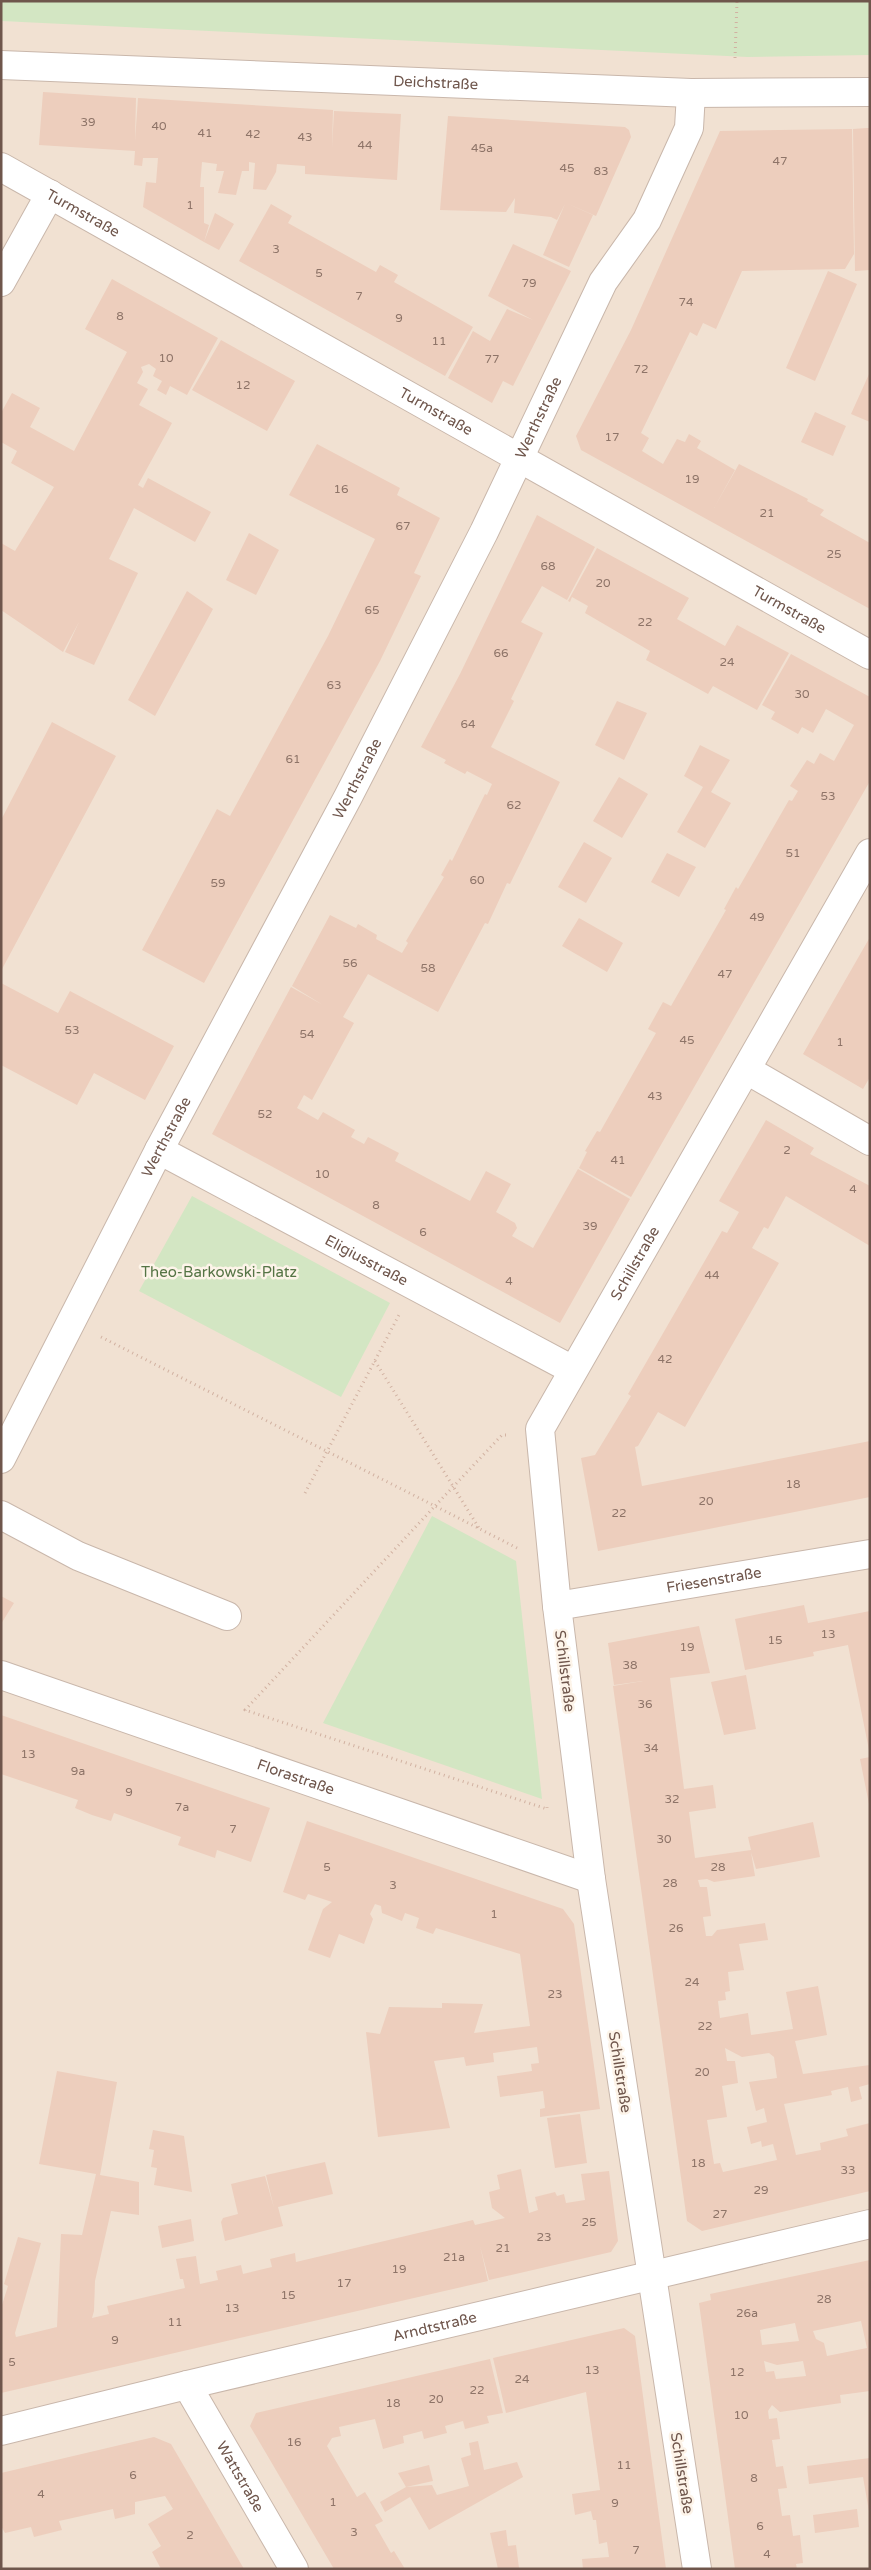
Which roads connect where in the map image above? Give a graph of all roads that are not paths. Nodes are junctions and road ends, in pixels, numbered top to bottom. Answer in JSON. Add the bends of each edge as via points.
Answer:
{"nodes":[{"id":1,"x":1,"y":65,"type":"edge"},
{"id":2,"x":870,"y":92,"type":"edge"},
{"id":3,"x":691,"y":93,"type":"junction"},
{"id":4,"x":1,"y":167,"type":"edge"},
{"id":5,"x":50,"y":194,"type":"junction"},
{"id":6,"x":1,"y":282,"type":"edge"},
{"id":7,"x":520,"y":458,"type":"junction"},
{"id":8,"x":870,"y":655,"type":"edge"},
{"id":9,"x":870,"y":853,"type":"edge"},
{"id":10,"x":747,"y":1070,"type":"junction"},
{"id":11,"x":870,"y":1141,"type":"edge"},
{"id":12,"x":159,"y":1150,"type":"junction"},
{"id":13,"x":573,"y":1370,"type":"junction"},
{"id":14,"x":1,"y":1459,"type":"edge"},
{"id":15,"x":1,"y":1515,"type":"edge"},
{"id":16,"x":870,"y":1554,"type":"edge"},
{"id":17,"x":557,"y":1606,"type":"junction"},
{"id":18,"x":227,"y":1616,"type":"dead end"},
{"id":19,"x":1,"y":1675,"type":"edge"},
{"id":20,"x":591,"y":1879,"type":"junction"},
{"id":21,"x":870,"y":2224,"type":"edge"},
{"id":22,"x":651,"y":2275,"type":"junction"},
{"id":23,"x":187,"y":2385,"type":"junction"},
{"id":24,"x":1,"y":2431,"type":"edge"},
{"id":25,"x":294,"y":2569,"type":"edge"},
{"id":26,"x":697,"y":2569,"type":"edge"}],
"edges":[{"from":1,"to":3,"type":"street","name":"Deichstraße"},
{"from":2,"to":3,"type":"street","name":"Deichstraße"},
{"from":3,"to":7,"type":"street","name":"Werthstraße","via":[[689,128],[647,220],[603,282]]},
{"from":4,"to":5,"type":"street","name":"Turmstraße"},
{"from":5,"to":6,"type":"street"},
{"from":5,"to":7,"type":"street","name":"Turmstraße"},
{"from":7,"to":8,"type":"street","name":"Turmstraße"},
{"from":7,"to":12,"type":"street","name":"Werthstraße","via":[[348,797]]},
{"from":9,"to":10,"type":"street","name":"Schillstraße"},
{"from":10,"to":11,"type":"street"},
{"from":10,"to":13,"type":"street","name":"Schillstraße"},
{"from":12,"to":13,"type":"street","name":"Eligiusstraße"},
{"from":12,"to":14,"type":"street","name":"Werthstraße"},
{"from":13,"to":17,"type":"street","name":"Schillstraße","via":[[540,1429]]},
{"from":15,"to":18,"type":"street","via":[[78,1556]]},
{"from":16,"to":17,"type":"street","name":"Friesenstraße"},
{"from":17,"to":20,"type":"street","name":"Schillstraße"},
{"from":19,"to":20,"type":"street","name":"Florastraße"},
{"from":20,"to":22,"type":"street","name":"Schillstraße"},
{"from":21,"to":22,"type":"street","name":"Arndtstraße"},
{"from":22,"to":23,"type":"street","name":"Arndtstraße"},
{"from":22,"to":26,"type":"street","name":"Schillstraße"},
{"from":23,"to":24,"type":"street","name":"Arndtstraße"},
{"from":23,"to":25,"type":"street","name":"Wattstraße"}]}
